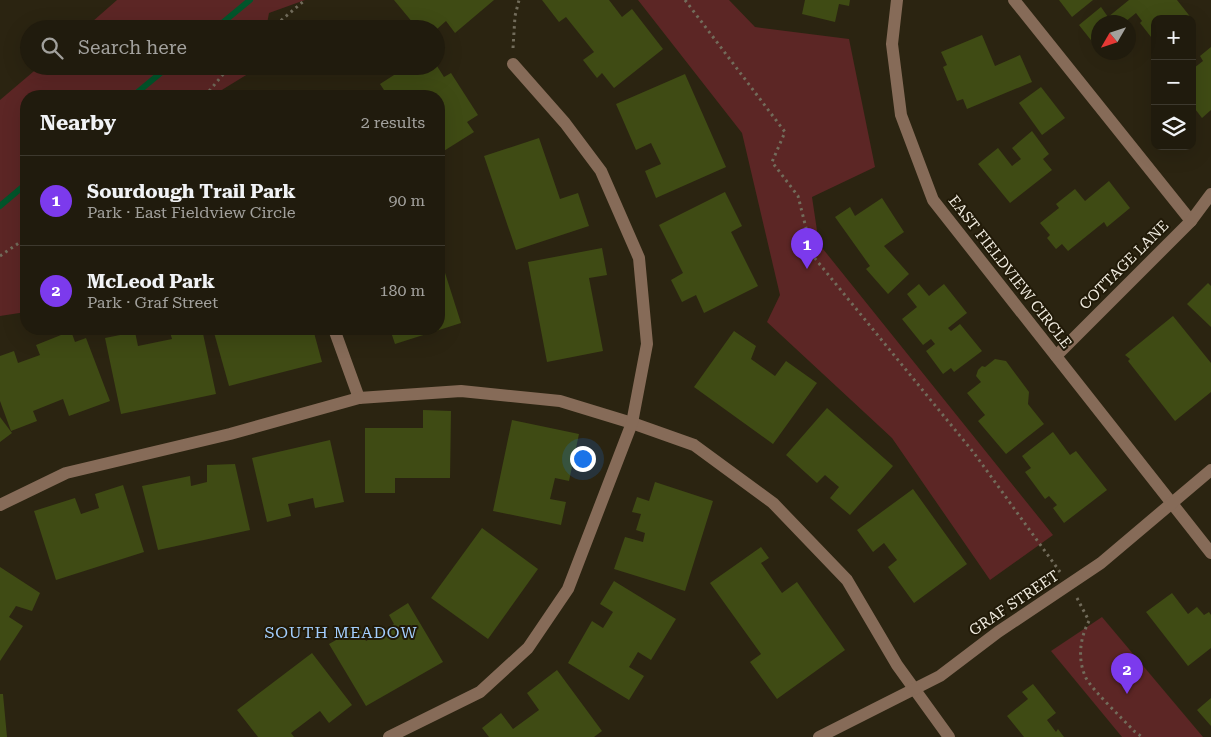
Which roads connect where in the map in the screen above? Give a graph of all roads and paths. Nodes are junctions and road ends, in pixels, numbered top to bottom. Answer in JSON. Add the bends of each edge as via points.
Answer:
{"nodes":[{"id":1,"x":305,"y":0,"type":"edge"},
{"id":2,"x":519,"y":0,"type":"edge"},
{"id":3,"x":686,"y":0,"type":"edge"},
{"id":4,"x":896,"y":0,"type":"edge"},
{"id":5,"x":1014,"y":0,"type":"edge"},
{"id":6,"x":282,"y":20,"type":"edge"},
{"id":7,"x":513,"y":64,"type":"joint"},
{"id":8,"x":222,"y":75,"type":"edge"},
{"id":9,"x":209,"y":90,"type":"edge"},
{"id":10,"x":1211,"y":194,"type":"edge"},
{"id":11,"x":1191,"y":221,"type":"junction"},
{"id":12,"x":20,"y":242,"type":"edge"},
{"id":13,"x":0,"y":256,"type":"edge"},
{"id":14,"x":336,"y":335,"type":"edge"},
{"id":15,"x":1056,"y":356,"type":"junction"},
{"id":16,"x":359,"y":398,"type":"junction"},
{"id":17,"x":632,"y":423,"type":"junction"},
{"id":18,"x":1211,"y":470,"type":"edge"},
{"id":19,"x":1172,"y":503,"type":"junction"},
{"id":20,"x":0,"y":505,"type":"edge"},
{"id":21,"x":1211,"y":553,"type":"edge"},
{"id":22,"x":1068,"y":586,"type":"junction"},
{"id":23,"x":914,"y":690,"type":"junction"},
{"id":24,"x":389,"y":737,"type":"edge"},
{"id":25,"x":819,"y":737,"type":"edge"},
{"id":26,"x":950,"y":737,"type":"edge"},
{"id":27,"x":1142,"y":737,"type":"edge"}],
"edges":[{"from":1,"to":6,"type":"path"},
{"from":2,"to":7,"type":"path"},
{"from":3,"to":22,"type":"path","via":[[785,132],[772,162],[798,196],[813,256],[974,453]]},
{"from":4,"to":15,"type":"street","name":"EAST FIELDVIEW CIRCLE","via":[[892,44],[901,115],[933,200]]},
{"from":5,"to":11,"type":"street"},
{"from":7,"to":17,"type":"street","via":[[602,171],[639,258],[647,344]]},
{"from":8,"to":9,"type":"path"},
{"from":10,"to":11,"type":"street","name":"COTTAGE LANE"},
{"from":11,"to":15,"type":"street","name":"COTTAGE LANE"},
{"from":12,"to":13,"type":"path"},
{"from":14,"to":16,"type":"street"},
{"from":15,"to":19,"type":"street","name":"EAST FIELDVIEW CIRCLE"},
{"from":16,"to":17,"type":"street","via":[[461,391],[560,401]]},
{"from":16,"to":20,"type":"street","via":[[230,434],[66,473]]},
{"from":17,"to":23,"type":"street","via":[[694,445],[773,503],[847,580]]},
{"from":17,"to":24,"type":"street","via":[[568,589],[528,648],[480,692]]},
{"from":18,"to":19,"type":"street","name":"GRAF STREET"},
{"from":19,"to":21,"type":"street","name":"EAST FIELDVIEW CIRCLE"},
{"from":19,"to":22,"type":"street","name":"GRAF STREET","via":[[1101,563]]},
{"from":22,"to":23,"type":"street","name":"GRAF STREET","via":[[998,632],[940,676]]},
{"from":22,"to":27,"type":"path","via":[[1089,621],[1080,645],[1086,678]]},
{"from":23,"to":25,"type":"street","name":"GRAF STREET"},
{"from":23,"to":26,"type":"street"}]}
